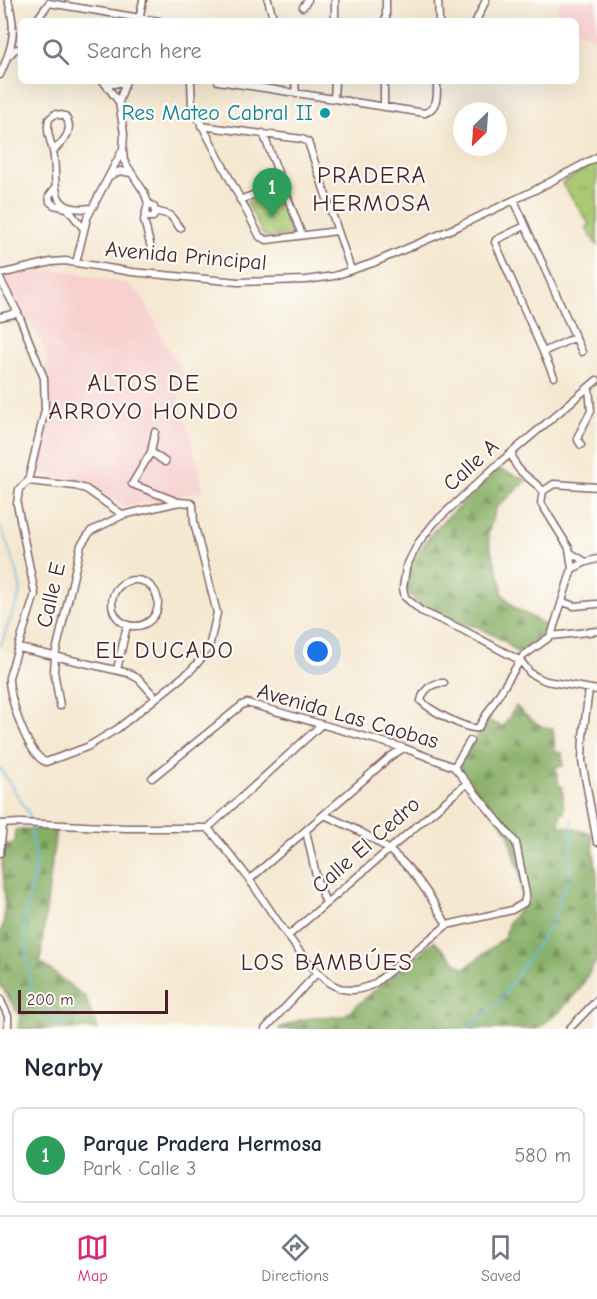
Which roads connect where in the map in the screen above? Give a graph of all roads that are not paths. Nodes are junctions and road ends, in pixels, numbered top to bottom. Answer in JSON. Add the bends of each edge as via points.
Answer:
{"nodes":[{"id":1,"x":8,"y":0,"type":"edge"},
{"id":2,"x":143,"y":0,"type":"edge"},
{"id":3,"x":268,"y":0,"type":"edge"},
{"id":4,"x":308,"y":0,"type":"edge"},
{"id":5,"x":386,"y":0,"type":"edge"},
{"id":6,"x":438,"y":0,"type":"edge"},
{"id":7,"x":486,"y":0,"type":"edge"},
{"id":8,"x":334,"y":1,"type":"edge"},
{"id":9,"x":48,"y":2,"type":"edge"},
{"id":10,"x":303,"y":7,"type":"dead end"},
{"id":11,"x":13,"y":17,"type":"junction"},
{"id":12,"x":38,"y":18,"type":"edge"},
{"id":13,"x":129,"y":18,"type":"edge"},
{"id":14,"x":139,"y":18,"type":"edge"},
{"id":15,"x":273,"y":18,"type":"edge"},
{"id":16,"x":335,"y":18,"type":"edge"},
{"id":17,"x":386,"y":18,"type":"edge"},
{"id":18,"x":439,"y":18,"type":"edge"},
{"id":19,"x":477,"y":18,"type":"edge"},
{"id":20,"x":18,"y":22,"type":"edge"},
{"id":21,"x":18,"y":49,"type":"edge"},
{"id":22,"x":6,"y":61,"type":"junction"},
{"id":23,"x":0,"y":75,"type":"edge"},
{"id":24,"x":106,"y":84,"type":"edge"},
{"id":25,"x":125,"y":84,"type":"edge"},
{"id":26,"x":190,"y":84,"type":"edge"},
{"id":27,"x":236,"y":84,"type":"edge"},
{"id":28,"x":295,"y":84,"type":"edge"},
{"id":29,"x":334,"y":84,"type":"edge"},
{"id":30,"x":384,"y":84,"type":"edge"},
{"id":31,"x":437,"y":84,"type":"edge"},
{"id":32,"x":296,"y":94,"type":"junction"},
{"id":33,"x":334,"y":99,"type":"junction"},
{"id":34,"x":119,"y":102,"type":"junction"},
{"id":35,"x":384,"y":107,"type":"junction"},
{"id":36,"x":201,"y":126,"type":"junction"},
{"id":37,"x":263,"y":133,"type":"junction"},
{"id":38,"x":48,"y":139,"type":"junction"},
{"id":39,"x":63,"y":142,"type":"junction"},
{"id":40,"x":123,"y":149,"type":"junction"},
{"id":41,"x":53,"y":151,"type":"junction"},
{"id":42,"x":597,"y":157,"type":"edge"},
{"id":43,"x":131,"y":173,"type":"junction"},
{"id":44,"x":110,"y":176,"type":"junction"},
{"id":45,"x":281,"y":184,"type":"junction"},
{"id":46,"x":240,"y":200,"type":"junction"},
{"id":47,"x":514,"y":200,"type":"junction"},
{"id":48,"x":148,"y":202,"type":"junction"},
{"id":49,"x":67,"y":208,"type":"junction"},
{"id":50,"x":91,"y":208,"type":"junction"},
{"id":51,"x":155,"y":211,"type":"junction"},
{"id":52,"x":145,"y":217,"type":"junction"},
{"id":53,"x":525,"y":226,"type":"junction"},
{"id":54,"x":83,"y":228,"type":"junction"},
{"id":55,"x":180,"y":228,"type":"dead end"},
{"id":56,"x":337,"y":231,"type":"junction"},
{"id":57,"x":302,"y":235,"type":"junction"},
{"id":58,"x":151,"y":248,"type":"dead end"},
{"id":59,"x":76,"y":263,"type":"junction"},
{"id":60,"x":351,"y":270,"type":"junction"},
{"id":61,"x":0,"y":274,"type":"edge"},
{"id":62,"x":0,"y":279,"type":"edge"},
{"id":63,"x":18,"y":313,"type":"junction"},
{"id":64,"x":0,"y":317,"type":"edge"},
{"id":65,"x":576,"y":337,"type":"junction"},
{"id":66,"x":543,"y":352,"type":"junction"},
{"id":67,"x":582,"y":352,"type":"dead end"},
{"id":68,"x":554,"y":377,"type":"dead end"},
{"id":69,"x":597,"y":380,"type":"edge"},
{"id":70,"x":589,"y":387,"type":"junction"},
{"id":71,"x":155,"y":432,"type":"dead end"},
{"id":72,"x":581,"y":444,"type":"dead end"},
{"id":73,"x":151,"y":452,"type":"junction"},
{"id":74,"x":512,"y":452,"type":"junction"},
{"id":75,"x":165,"y":462,"type":"dead end"},
{"id":76,"x":28,"y":481,"type":"junction"},
{"id":77,"x":597,"y":487,"type":"edge"},
{"id":78,"x":543,"y":491,"type":"junction"},
{"id":79,"x":179,"y":502,"type":"junction"},
{"id":80,"x":123,"y":515,"type":"junction"},
{"id":81,"x":571,"y":553,"type":"junction"},
{"id":82,"x":597,"y":559,"type":"edge"},
{"id":83,"x":586,"y":562,"type":"junction"},
{"id":84,"x":572,"y":569,"type":"junction"},
{"id":85,"x":563,"y":602,"type":"junction"},
{"id":86,"x":597,"y":604,"type":"edge"},
{"id":87,"x":127,"y":625,"type":"junction"},
{"id":88,"x":597,"y":631,"type":"edge"},
{"id":89,"x":551,"y":636,"type":"junction"},
{"id":90,"x":19,"y":648,"type":"junction"},
{"id":91,"x":55,"y":656,"type":"junction"},
{"id":92,"x":521,"y":662,"type":"junction"},
{"id":93,"x":117,"y":670,"type":"junction"},
{"id":94,"x":444,"y":683,"type":"dead end"},
{"id":95,"x":589,"y":689,"type":"junction"},
{"id":96,"x":597,"y":690,"type":"edge"},
{"id":97,"x":156,"y":698,"type":"junction"},
{"id":98,"x":60,"y":706,"type":"dead end"},
{"id":99,"x":321,"y":725,"type":"junction"},
{"id":100,"x":470,"y":741,"type":"dead end"},
{"id":101,"x":388,"y":744,"type":"junction"},
{"id":102,"x":404,"y":748,"type":"junction"},
{"id":103,"x":391,"y":756,"type":"junction"},
{"id":104,"x":454,"y":767,"type":"junction"},
{"id":105,"x":152,"y":778,"type":"dead end"},
{"id":106,"x":467,"y":783,"type":"junction"},
{"id":107,"x":588,"y":790,"type":"junction"},
{"id":108,"x":597,"y":790,"type":"edge"},
{"id":109,"x":324,"y":815,"type":"junction"},
{"id":110,"x":2,"y":824,"type":"edge"},
{"id":111,"x":208,"y":828,"type":"junction"},
{"id":112,"x":306,"y":831,"type":"junction"},
{"id":113,"x":597,"y":840,"type":"edge"},
{"id":114,"x":390,"y":850,"type":"junction"},
{"id":115,"x":0,"y":853,"type":"edge"},
{"id":116,"x":250,"y":879,"type":"junction"},
{"id":117,"x":326,"y":903,"type":"junction"},
{"id":118,"x":447,"y":925,"type":"junction"},
{"id":119,"x":289,"y":935,"type":"junction"},
{"id":120,"x":317,"y":973,"type":"junction"},
{"id":121,"x":0,"y":999,"type":"edge"},
{"id":122,"x":597,"y":1000,"type":"edge"},
{"id":123,"x":8,"y":1029,"type":"edge"},
{"id":124,"x":265,"y":1029,"type":"edge"},
{"id":125,"x":569,"y":1029,"type":"edge"}],
"edges":[{"from":1,"to":11,"type":"street"},
{"from":2,"to":14,"type":"street"},
{"from":3,"to":15,"type":"street"},
{"from":4,"to":10,"type":"street"},
{"from":5,"to":17,"type":"street"},
{"from":6,"to":18,"type":"street"},
{"from":7,"to":19,"type":"street"},
{"from":8,"to":16,"type":"street"},
{"from":9,"to":12,"type":"street"},
{"from":9,"to":13,"type":"street"},
{"from":11,"to":20,"type":"street"},
{"from":11,"to":22,"type":"street","via":[[13,43]]},
{"from":21,"to":22,"type":"street"},
{"from":22,"to":23,"type":"street"},
{"from":24,"to":34,"type":"street"},
{"from":25,"to":34,"type":"street"},
{"from":26,"to":36,"type":"street","via":[[192,105]]},
{"from":27,"to":32,"type":"street"},
{"from":28,"to":32,"type":"street"},
{"from":29,"to":33,"type":"street"},
{"from":30,"to":35,"type":"street"},
{"from":31,"to":35,"type":"street","via":[[432,110],[425,113]]},
{"from":32,"to":33,"type":"street"},
{"from":33,"to":35,"type":"street"},
{"from":34,"to":40,"type":"street"},
{"from":36,"to":37,"type":"street"},
{"from":36,"to":46,"type":"street"},
{"from":37,"to":45,"type":"street"},
{"from":37,"to":56,"type":"street","via":[[308,142]]},
{"from":38,"to":39,"type":"street"},
{"from":38,"to":39,"type":"street","via":[[49,119],[55,114],[65,116],[69,122]]},
{"from":38,"to":41,"type":"street"},
{"from":39,"to":41,"type":"street"},
{"from":40,"to":43,"type":"street"},
{"from":40,"to":44,"type":"street"},
{"from":41,"to":49,"type":"street","via":[[55,188],[50,202]]},
{"from":42,"to":47,"type":"street","name":"Avenida Principal"},
{"from":43,"to":44,"type":"street","via":[[120,171]]},
{"from":43,"to":48,"type":"street"},
{"from":44,"to":50,"type":"street"},
{"from":45,"to":46,"type":"street"},
{"from":45,"to":57,"type":"street"},
{"from":46,"to":57,"type":"street","via":[[263,239]]},
{"from":47,"to":53,"type":"street"},
{"from":47,"to":60,"type":"street","name":"Avenida Principal","via":[[396,254]]},
{"from":48,"to":51,"type":"street"},
{"from":48,"to":52,"type":"street"},
{"from":49,"to":50,"type":"street"},
{"from":49,"to":54,"type":"street"},
{"from":50,"to":54,"type":"street"},
{"from":51,"to":52,"type":"street","via":[[153,217]]},
{"from":51,"to":55,"type":"street","via":[[170,215]]},
{"from":52,"to":58,"type":"street"},
{"from":53,"to":65,"type":"street"},
{"from":53,"to":66,"type":"street","via":[[495,241]]},
{"from":54,"to":59,"type":"street"},
{"from":56,"to":57,"type":"street"},
{"from":56,"to":60,"type":"street"},
{"from":59,"to":60,"type":"street","name":"Avenida Principal","via":[[238,282],[306,280]]},
{"from":59,"to":61,"type":"street","name":"Avenida Principal","via":[[51,262]]},
{"from":62,"to":63,"type":"street"},
{"from":63,"to":64,"type":"street"},
{"from":63,"to":76,"type":"street","via":[[44,378],[46,394]]},
{"from":65,"to":66,"type":"street"},
{"from":65,"to":67,"type":"street"},
{"from":66,"to":68,"type":"street"},
{"from":69,"to":70,"type":"street","name":"Calle A"},
{"from":70,"to":72,"type":"street","via":[[592,409],[578,436]]},
{"from":70,"to":74,"type":"street","name":"Calle A"},
{"from":71,"to":73,"type":"street"},
{"from":73,"to":75,"type":"street"},
{"from":73,"to":79,"type":"street","via":[[132,484]]},
{"from":74,"to":78,"type":"street","via":[[512,462]]},
{"from":74,"to":92,"type":"street","name":"Calle A","via":[[434,523],[406,568],[403,588],[405,597],[421,610]]},
{"from":76,"to":80,"type":"street","via":[[86,489]]},
{"from":76,"to":90,"type":"street","via":[[19,489],[17,504],[35,594]]},
{"from":77,"to":78,"type":"street","via":[[554,484]]},
{"from":78,"to":81,"type":"street","via":[[541,503]]},
{"from":79,"to":80,"type":"street","name":"Calle E"},
{"from":79,"to":97,"type":"street","via":[[193,506],[217,613],[202,658]]},
{"from":80,"to":91,"type":"street","name":"Calle E","via":[[97,527],[81,544]]},
{"from":81,"to":83,"type":"street"},
{"from":81,"to":84,"type":"street"},
{"from":82,"to":83,"type":"street"},
{"from":83,"to":84,"type":"street"},
{"from":84,"to":85,"type":"street"},
{"from":85,"to":86,"type":"street","via":[[574,606]]},
{"from":85,"to":89,"type":"street"},
{"from":87,"to":87,"type":"street","via":[[116,617],[113,597],[120,586],[140,581],[156,593],[156,613],[141,626]]},
{"from":87,"to":93,"type":"street"},
{"from":88,"to":89,"type":"street"},
{"from":89,"to":92,"type":"street"},
{"from":90,"to":91,"type":"street"},
{"from":90,"to":97,"type":"street","via":[[9,677],[12,703],[43,762],[87,747]]},
{"from":91,"to":93,"type":"street"},
{"from":91,"to":98,"type":"street","name":"Calle E"},
{"from":92,"to":94,"type":"street","via":[[478,728],[469,728],[421,701],[427,688]]},
{"from":92,"to":95,"type":"street","via":[[530,673],[546,681]]},
{"from":93,"to":97,"type":"street","via":[[139,679]]},
{"from":95,"to":96,"type":"street"},
{"from":95,"to":107,"type":"street","via":[[582,736]]},
{"from":99,"to":101,"type":"street","name":"Avenida Las Caobas"},
{"from":99,"to":105,"type":"street","name":"Avenida Las Caobas","via":[[247,703]]},
{"from":99,"to":111,"type":"street"},
{"from":100,"to":104,"type":"street"},
{"from":101,"to":102,"type":"street","name":"Avenida Las Caobas"},
{"from":101,"to":103,"type":"street"},
{"from":102,"to":103,"type":"street"},
{"from":102,"to":104,"type":"street","name":"Avenida Las Caobas"},
{"from":103,"to":109,"type":"street"},
{"from":104,"to":106,"type":"street","name":"Avenida Las Caobas"},
{"from":106,"to":114,"type":"street","name":"Calle El Cedro"},
{"from":106,"to":118,"type":"street","name":"Avenida Las Caobas","via":[[516,843],[526,894],[522,905],[513,910]]},
{"from":107,"to":108,"type":"street"},
{"from":107,"to":113,"type":"street"},
{"from":109,"to":112,"type":"street"},
{"from":109,"to":114,"type":"street"},
{"from":110,"to":111,"type":"street"},
{"from":110,"to":115,"type":"street"},
{"from":111,"to":116,"type":"street","name":"Avenida Las Caobas"},
{"from":112,"to":116,"type":"street"},
{"from":112,"to":117,"type":"street"},
{"from":114,"to":117,"type":"street","name":"Calle El Cedro"},
{"from":114,"to":118,"type":"street","via":[[417,877]]},
{"from":116,"to":119,"type":"street","name":"Avenida Las Caobas"},
{"from":117,"to":119,"type":"street","name":"Calle El Cedro"},
{"from":118,"to":120,"type":"street","name":"Avenida Las Caobas","via":[[360,991],[333,986]]},
{"from":119,"to":120,"type":"street","name":"Avenida Las Caobas"},
{"from":120,"to":124,"type":"street"},
{"from":121,"to":123,"type":"street","via":[[8,1016]]},
{"from":122,"to":125,"type":"street"}]}
